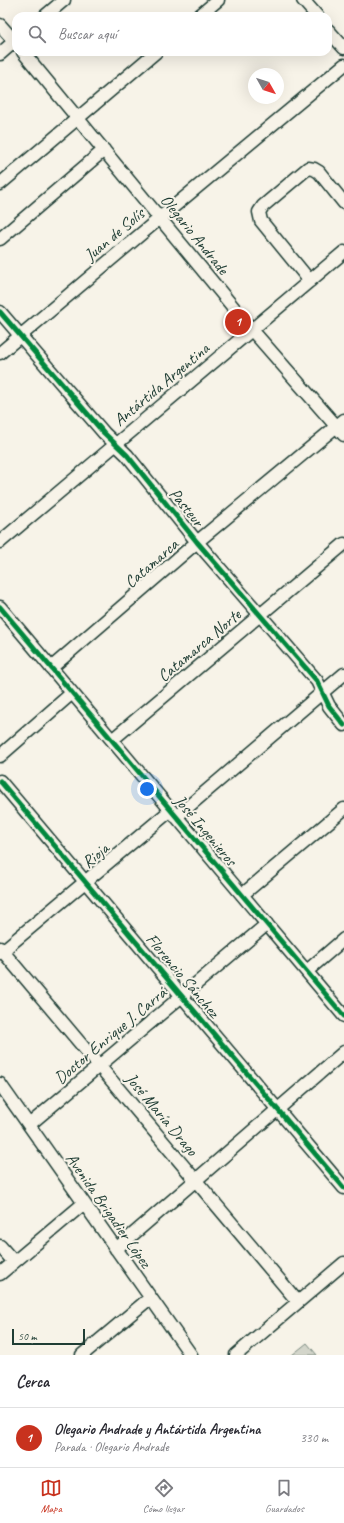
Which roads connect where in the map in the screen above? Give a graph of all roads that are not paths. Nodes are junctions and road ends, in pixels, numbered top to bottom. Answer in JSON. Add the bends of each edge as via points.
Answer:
{"nodes":[{"id":1,"x":64,"y":0,"type":"edge"},
{"id":2,"x":218,"y":0,"type":"edge"},
{"id":3,"x":303,"y":0,"type":"edge"},
{"id":4,"x":50,"y":12,"type":"edge"},
{"id":5,"x":204,"y":12,"type":"edge"},
{"id":6,"x":313,"y":12,"type":"edge"},
{"id":7,"x":0,"y":25,"type":"edge"},
{"id":8,"x":332,"y":34,"type":"edge"},
{"id":9,"x":12,"y":38,"type":"edge"},
{"id":10,"x":12,"y":45,"type":"edge"},
{"id":11,"x":344,"y":48,"type":"edge"},
{"id":12,"x":0,"y":54,"type":"edge"},
{"id":13,"x":26,"y":56,"type":"edge"},
{"id":14,"x":151,"y":56,"type":"edge"},
{"id":15,"x":344,"y":65,"type":"edge"},
{"id":16,"x":78,"y":118,"type":"junction"},
{"id":17,"x":104,"y":150,"type":"junction"},
{"id":18,"x":0,"y":184,"type":"edge"},
{"id":19,"x":344,"y":203,"type":"edge"},
{"id":20,"x":160,"y":218,"type":"junction"},
{"id":21,"x":0,"y":239,"type":"edge"},
{"id":22,"x":344,"y":252,"type":"edge"},
{"id":23,"x":310,"y":281,"type":"junction"},
{"id":24,"x":0,"y":312,"type":"edge"},
{"id":25,"x":252,"y":330,"type":"junction"},
{"id":26,"x":21,"y":336,"type":"junction"},
{"id":27,"x":0,"y":353,"type":"edge"},
{"id":28,"x":341,"y":427,"type":"edge"},
{"id":29,"x":116,"y":445,"type":"junction"},
{"id":30,"x":0,"y":542,"type":"edge"},
{"id":31,"x":197,"y":542,"type":"junction"},
{"id":32,"x":344,"y":544,"type":"edge"},
{"id":33,"x":0,"y":608,"type":"edge"},
{"id":34,"x":259,"y":615,"type":"junction"},
{"id":35,"x":51,"y":668,"type":"junction"},
{"id":36,"x":344,"y":674,"type":"edge"},
{"id":37,"x":72,"y":693,"type":"junction"},
{"id":38,"x":322,"y":693,"type":"junction"},
{"id":39,"x":344,"y":725,"type":"edge"},
{"id":40,"x":112,"y":740,"type":"junction"},
{"id":41,"x":0,"y":756,"type":"edge"},
{"id":42,"x":0,"y":780,"type":"edge"},
{"id":43,"x":344,"y":809,"type":"edge"},
{"id":44,"x":174,"y":813,"type":"junction"},
{"id":45,"x":85,"y":882,"type":"junction"},
{"id":46,"x":242,"y":895,"type":"junction"},
{"id":47,"x":267,"y":924,"type":"junction"},
{"id":48,"x":344,"y":939,"type":"edge"},
{"id":49,"x":1,"y":951,"type":"edge"},
{"id":50,"x":307,"y":971,"type":"junction"},
{"id":51,"x":182,"y":996,"type":"junction"},
{"id":52,"x":344,"y":1016,"type":"edge"},
{"id":53,"x":344,"y":1052,"type":"edge"},
{"id":54,"x":99,"y":1066,"type":"junction"},
{"id":55,"x":0,"y":1084,"type":"edge"},
{"id":56,"x":278,"y":1109,"type":"junction"},
{"id":57,"x":29,"y":1125,"type":"junction"},
{"id":58,"x":195,"y":1180,"type":"junction"},
{"id":59,"x":344,"y":1188,"type":"edge"},
{"id":60,"x":83,"y":1204,"type":"junction"},
{"id":61,"x":0,"y":1246,"type":"edge"},
{"id":62,"x":116,"y":1249,"type":"junction"},
{"id":63,"x":14,"y":1262,"type":"junction"},
{"id":64,"x":344,"y":1263,"type":"edge"},
{"id":65,"x":0,"y":1274,"type":"edge"},
{"id":66,"x":150,"y":1298,"type":"junction"},
{"id":67,"x":298,"y":1302,"type":"junction"},
{"id":68,"x":82,"y":1355,"type":"edge"},
{"id":69,"x":191,"y":1355,"type":"edge"},
{"id":70,"x":236,"y":1355,"type":"edge"}],
"edges":[{"from":1,"to":4,"type":"street"},
{"from":2,"to":5,"type":"street"},
{"from":3,"to":6,"type":"street"},
{"from":7,"to":9,"type":"street"},
{"from":8,"to":11,"type":"street"},
{"from":10,"to":12,"type":"street"},
{"from":13,"to":16,"type":"street","name":"Olegario Andrade"},
{"from":14,"to":16,"type":"street"},
{"from":15,"to":20,"type":"street","name":"Juan de Solís"},
{"from":16,"to":17,"type":"street","name":"Olegario Andrade"},
{"from":16,"to":18,"type":"street"},
{"from":17,"to":20,"type":"street","name":"Olegario Andrade"},
{"from":17,"to":21,"type":"street"},
{"from":19,"to":23,"type":"street","via":[[319,172],[308,168],[259,212],[260,221]]},
{"from":20,"to":25,"type":"street","name":"Olegario Andrade"},
{"from":20,"to":26,"type":"street","name":"Juan de Solís"},
{"from":22,"to":23,"type":"street","name":"Antártida Argentina"},
{"from":23,"to":25,"type":"street","name":"Antártida Argentina"},
{"from":24,"to":26,"type":"street","name":"Pasteur"},
{"from":25,"to":28,"type":"street","name":"Olegario Andrade"},
{"from":25,"to":29,"type":"street","name":"Antártida Argentina"},
{"from":26,"to":27,"type":"street","name":"Juan de Solís"},
{"from":26,"to":29,"type":"street","name":"Pasteur"},
{"from":28,"to":31,"type":"street","name":"Catamarca"},
{"from":29,"to":30,"type":"street","name":"Antártida Argentina"},
{"from":29,"to":31,"type":"street","name":"Pasteur","via":[[127,455]]},
{"from":31,"to":34,"type":"street","name":"Pasteur"},
{"from":31,"to":35,"type":"street","name":"Catamarca"},
{"from":32,"to":34,"type":"street","name":"Catamarca Norte"},
{"from":33,"to":35,"type":"street","name":"José Ingenieros"},
{"from":34,"to":38,"type":"street","name":"Pasteur","via":[[317,681]]},
{"from":34,"to":40,"type":"street","name":"Catamarca Norte"},
{"from":35,"to":37,"type":"street","name":"José Ingenieros"},
{"from":36,"to":38,"type":"street","name":"Rioja"},
{"from":37,"to":40,"type":"street","name":"José Ingenieros"},
{"from":37,"to":41,"type":"street"},
{"from":38,"to":39,"type":"street","name":"Pasteur"},
{"from":38,"to":44,"type":"street","name":"Rioja"},
{"from":40,"to":44,"type":"street","name":"José Ingenieros"},
{"from":42,"to":45,"type":"street","name":"Florencio Sánchez"},
{"from":43,"to":46,"type":"street"},
{"from":44,"to":45,"type":"street","name":"Rioja"},
{"from":44,"to":46,"type":"street","name":"José Ingenieros"},
{"from":45,"to":49,"type":"street","name":"Rioja"},
{"from":45,"to":51,"type":"street","name":"Florencio Sánchez"},
{"from":46,"to":47,"type":"street","name":"José Ingenieros"},
{"from":47,"to":50,"type":"street","name":"José Ingenieros"},
{"from":47,"to":51,"type":"street","name":"Doctor Enrique J. Carrá"},
{"from":48,"to":50,"type":"street"},
{"from":49,"to":54,"type":"street","name":"José María Drago"},
{"from":50,"to":52,"type":"street","name":"José Ingenieros"},
{"from":51,"to":54,"type":"street","name":"Doctor Enrique J. Carrá"},
{"from":51,"to":56,"type":"street","name":"Florencio Sánchez"},
{"from":53,"to":56,"type":"street"},
{"from":54,"to":57,"type":"street","name":"Doctor Enrique J. Carrá"},
{"from":54,"to":58,"type":"street","name":"José María Drago"},
{"from":55,"to":57,"type":"street","name":"Avenida Brigadier López"},
{"from":56,"to":58,"type":"street"},
{"from":56,"to":59,"type":"street","name":"Florencio Sánchez"},
{"from":57,"to":60,"type":"street","name":"Avenida Brigadier López"},
{"from":58,"to":62,"type":"street"},
{"from":58,"to":67,"type":"street","name":"José María Drago"},
{"from":60,"to":62,"type":"street","name":"Avenida Brigadier López"},
{"from":60,"to":63,"type":"street"},
{"from":61,"to":63,"type":"street"},
{"from":62,"to":66,"type":"street","name":"Avenida Brigadier López"},
{"from":63,"to":65,"type":"street"},
{"from":64,"to":67,"type":"street"},
{"from":66,"to":68,"type":"street"},
{"from":66,"to":69,"type":"street","name":"Avenida Brigadier López"},
{"from":67,"to":70,"type":"street"}]}
